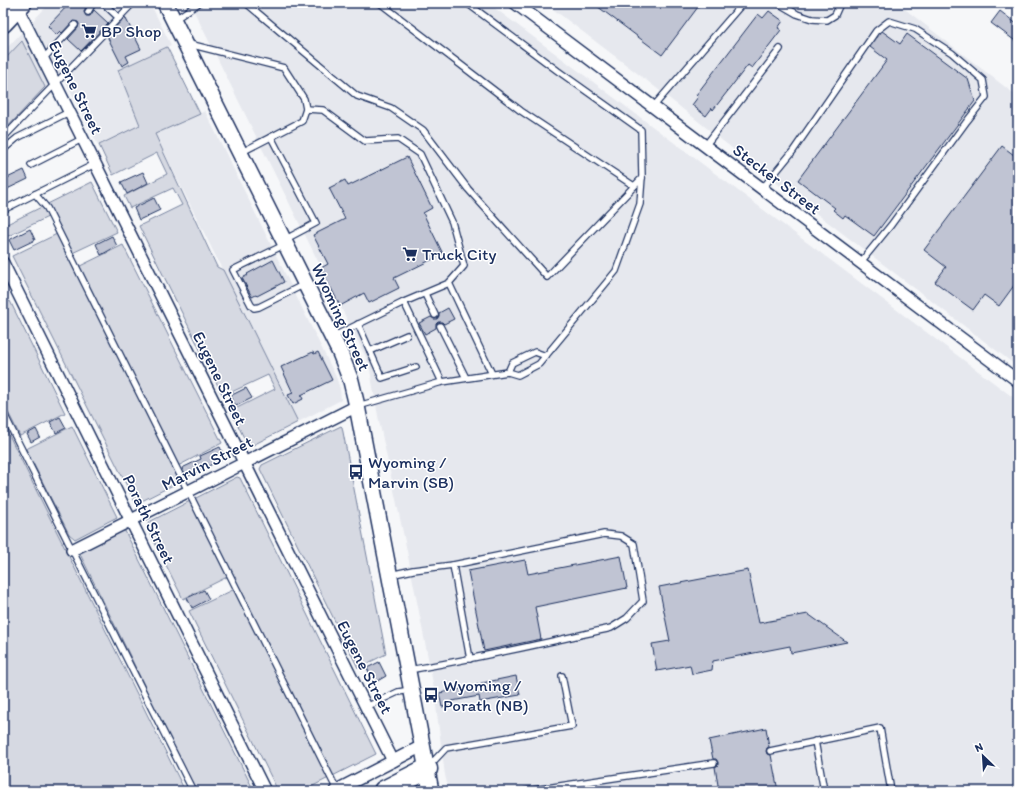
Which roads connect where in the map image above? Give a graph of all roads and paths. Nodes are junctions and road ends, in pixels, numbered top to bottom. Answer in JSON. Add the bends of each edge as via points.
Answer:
{"nodes":[{"id":1,"x":93,"y":3,"type":"edge"},
{"id":2,"x":103,"y":3,"type":"edge"},
{"id":3,"x":133,"y":3,"type":"edge"},
{"id":4,"x":165,"y":3,"type":"edge"},
{"id":5,"x":199,"y":3,"type":"edge"},
{"id":6,"x":246,"y":3,"type":"edge"},
{"id":7,"x":380,"y":3,"type":"edge"},
{"id":8,"x":467,"y":3,"type":"edge"},
{"id":9,"x":515,"y":3,"type":"edge"},
{"id":10,"x":743,"y":3,"type":"edge"},
{"id":11,"x":778,"y":3,"type":"edge"},
{"id":12,"x":18,"y":6,"type":"edge"},
{"id":13,"x":839,"y":6,"type":"dead end"},
{"id":14,"x":88,"y":12,"type":"dead end"},
{"id":15,"x":119,"y":18,"type":"junction"},
{"id":16,"x":174,"y":21,"type":"junction"},
{"id":17,"x":4,"y":22,"type":"edge"},
{"id":18,"x":75,"y":25,"type":"dead end"},
{"id":19,"x":186,"y":44,"type":"junction"},
{"id":20,"x":780,"y":49,"type":"dead end"},
{"id":21,"x":42,"y":59,"type":"junction"},
{"id":22,"x":55,"y":84,"type":"junction"},
{"id":23,"x":653,"y":107,"type":"junction"},
{"id":24,"x":306,"y":109,"type":"junction"},
{"id":25,"x":69,"y":112,"type":"junction"},
{"id":26,"x":271,"y":137,"type":"junction"},
{"id":27,"x":3,"y":138,"type":"edge"},
{"id":28,"x":82,"y":139,"type":"junction"},
{"id":29,"x":705,"y":146,"type":"junction"},
{"id":30,"x":3,"y":150,"type":"edge"},
{"id":31,"x":240,"y":153,"type":"junction"},
{"id":32,"x":95,"y":164,"type":"junction"},
{"id":33,"x":31,"y":165,"type":"dead end"},
{"id":34,"x":642,"y":177,"type":"junction"},
{"id":35,"x":634,"y":186,"type":"junction"},
{"id":36,"x":762,"y":189,"type":"junction"},
{"id":37,"x":35,"y":194,"type":"junction"},
{"id":38,"x":3,"y":210,"type":"edge"},
{"id":39,"x":284,"y":242,"type":"junction"},
{"id":40,"x":3,"y":263,"type":"edge"},
{"id":41,"x":860,"y":263,"type":"junction"},
{"id":42,"x":450,"y":283,"type":"junction"},
{"id":43,"x":306,"y":284,"type":"junction"},
{"id":44,"x":425,"y":294,"type":"junction"},
{"id":45,"x":404,"y":302,"type":"junction"},
{"id":46,"x":435,"y":315,"type":"dead end"},
{"id":47,"x":358,"y":324,"type":"junction"},
{"id":48,"x":440,"y":326,"type":"dead end"},
{"id":49,"x":407,"y":335,"type":"dead end"},
{"id":50,"x":332,"y":337,"type":"junction"},
{"id":51,"x":370,"y":351,"type":"junction"},
{"id":52,"x":546,"y":356,"type":"junction"},
{"id":53,"x":416,"y":367,"type":"dead end"},
{"id":54,"x":508,"y":372,"type":"junction"},
{"id":55,"x":492,"y":374,"type":"junction"},
{"id":56,"x":466,"y":378,"type":"junction"},
{"id":57,"x":1018,"y":381,"type":"edge"},
{"id":58,"x":442,"y":382,"type":"junction"},
{"id":59,"x":357,"y":406,"type":"junction"},
{"id":60,"x":3,"y":412,"type":"edge"},
{"id":61,"x":244,"y":463,"type":"junction"},
{"id":62,"x":188,"y":491,"type":"junction"},
{"id":63,"x":131,"y":520,"type":"junction"},
{"id":64,"x":72,"y":550,"type":"junction"},
{"id":65,"x":453,"y":566,"type":"junction"},
{"id":66,"x":390,"y":575,"type":"junction"},
{"id":67,"x":470,"y":659,"type":"junction"},
{"id":68,"x":408,"y":670,"type":"junction"},
{"id":69,"x":562,"y":676,"type":"dead end"},
{"id":70,"x":411,"y":690,"type":"junction"},
{"id":71,"x":365,"y":707,"type":"junction"},
{"id":72,"x":815,"y":741,"type":"junction"},
{"id":73,"x":422,"y":746,"type":"junction"},
{"id":74,"x":770,"y":751,"type":"dead end"},
{"id":75,"x":392,"y":761,"type":"junction"},
{"id":76,"x":714,"y":763,"type":"dead end"},
{"id":77,"x":427,"y":770,"type":"junction"},
{"id":78,"x":193,"y":791,"type":"edge"},
{"id":79,"x":265,"y":791,"type":"edge"},
{"id":80,"x":336,"y":791,"type":"edge"},
{"id":81,"x":384,"y":791,"type":"edge"},
{"id":82,"x":431,"y":791,"type":"edge"},
{"id":83,"x":526,"y":791,"type":"edge"},
{"id":84,"x":824,"y":791,"type":"edge"},
{"id":85,"x":891,"y":791,"type":"edge"}],
"edges":[{"from":1,"to":14,"type":"lane"},
{"from":2,"to":15,"type":"lane"},
{"from":3,"to":15,"type":"lane"},
{"from":4,"to":16,"type":"main road","name":"Wyoming Street"},
{"from":5,"to":16,"type":"lane"},
{"from":6,"to":35,"type":"lane","via":[[357,96],[391,108],[423,130],[468,188],[548,277]]},
{"from":7,"to":35,"type":"lane","via":[[521,111]]},
{"from":8,"to":34,"type":"lane","via":[[641,130]]},
{"from":9,"to":23,"type":"street","name":"Stecker Street"},
{"from":10,"to":23,"type":"lane"},
{"from":11,"to":13,"type":"lane","via":[[797,14],[827,20],[835,15]]},
{"from":12,"to":17,"type":"main road"},
{"from":12,"to":21,"type":"street","name":"Eugene Street"},
{"from":15,"to":22,"type":"lane"},
{"from":16,"to":19,"type":"main road","name":"Wyoming Street"},
{"from":18,"to":21,"type":"lane"},
{"from":19,"to":24,"type":"lane","via":[[284,68],[304,99]]},
{"from":19,"to":31,"type":"main road","name":"Wyoming Street"},
{"from":20,"to":29,"type":"lane"},
{"from":21,"to":22,"type":"street","name":"Eugene Street"},
{"from":22,"to":25,"type":"street","name":"Eugene Street"},
{"from":22,"to":27,"type":"lane"},
{"from":23,"to":29,"type":"street","name":"Stecker Street"},
{"from":24,"to":26,"type":"lane","via":[[302,121]]},
{"from":24,"to":42,"type":"lane","via":[[323,110],[365,142],[398,139],[420,154],[452,222],[464,266]]},
{"from":25,"to":28,"type":"street","name":"Eugene Street"},
{"from":25,"to":30,"type":"lane","via":[[17,138]]},
{"from":26,"to":31,"type":"lane"},
{"from":26,"to":39,"type":"lane","via":[[316,224]]},
{"from":28,"to":32,"type":"street","name":"Eugene Street"},
{"from":28,"to":33,"type":"lane"},
{"from":29,"to":36,"type":"street","name":"Stecker Street"},
{"from":31,"to":39,"type":"main road","name":"Wyoming Street"},
{"from":32,"to":37,"type":"lane"},
{"from":32,"to":61,"type":"street","name":"Eugene Street"},
{"from":34,"to":35,"type":"lane"},
{"from":34,"to":52,"type":"lane","via":[[640,204],[616,271]]},
{"from":36,"to":41,"type":"street","name":"Stecker Street"},
{"from":36,"to":41,"type":"lane","via":[[793,151],[876,32],[889,21],[915,29],[952,53],[983,80],[986,97]]},
{"from":37,"to":38,"type":"lane"},
{"from":37,"to":62,"type":"lane","via":[[47,208]]},
{"from":39,"to":43,"type":"main road","name":"Wyoming Street"},
{"from":39,"to":43,"type":"lane","via":[[233,270],[251,305],[254,308],[259,307]]},
{"from":40,"to":63,"type":"street","name":"Porath Street"},
{"from":41,"to":57,"type":"street","name":"Stecker Street"},
{"from":42,"to":44,"type":"lane"},
{"from":42,"to":55,"type":"lane"},
{"from":43,"to":50,"type":"main road","name":"Wyoming Street"},
{"from":44,"to":45,"type":"lane"},
{"from":44,"to":46,"type":"lane"},
{"from":45,"to":47,"type":"lane"},
{"from":45,"to":58,"type":"lane"},
{"from":47,"to":50,"type":"lane"},
{"from":47,"to":51,"type":"lane"},
{"from":48,"to":56,"type":"lane"},
{"from":49,"to":51,"type":"lane"},
{"from":50,"to":59,"type":"main road","name":"Wyoming Street","via":[[346,367]]},
{"from":51,"to":53,"type":"lane","via":[[382,378]]},
{"from":52,"to":54,"type":"lane","via":[[539,364],[518,375]]},
{"from":52,"to":54,"type":"lane","via":[[535,352],[512,363]]},
{"from":54,"to":55,"type":"lane"},
{"from":55,"to":56,"type":"lane"},
{"from":56,"to":58,"type":"lane"},
{"from":58,"to":59,"type":"lane"},
{"from":59,"to":61,"type":"street","name":"Marvin Street"},
{"from":59,"to":66,"type":"main road","name":"Wyoming Street"},
{"from":60,"to":64,"type":"lane"},
{"from":61,"to":62,"type":"street","name":"Marvin Street"},
{"from":61,"to":71,"type":"street","name":"Eugene Street"},
{"from":62,"to":63,"type":"street","name":"Marvin Street"},
{"from":62,"to":80,"type":"lane"},
{"from":63,"to":64,"type":"street","name":"Marvin Street"},
{"from":63,"to":79,"type":"street","name":"Porath Street"},
{"from":64,"to":78,"type":"lane"},
{"from":65,"to":66,"type":"lane"},
{"from":65,"to":67,"type":"lane"},
{"from":65,"to":67,"type":"lane","via":[[604,534],[621,536],[634,544],[644,600],[627,618],[611,628]]},
{"from":66,"to":68,"type":"main road","name":"Wyoming Street"},
{"from":67,"to":68,"type":"lane"},
{"from":68,"to":70,"type":"main road","name":"Wyoming Street"},
{"from":69,"to":77,"type":"lane","via":[[572,726],[446,748]]},
{"from":70,"to":71,"type":"lane","via":[[395,693]]},
{"from":70,"to":73,"type":"main road","name":"Wyoming Street"},
{"from":71,"to":75,"type":"street","name":"Eugene Street"},
{"from":72,"to":74,"type":"lane"},
{"from":72,"to":84,"type":"lane"},
{"from":72,"to":85,"type":"lane","via":[[880,728]]},
{"from":73,"to":75,"type":"street"},
{"from":73,"to":77,"type":"main road","name":"Wyoming Street"},
{"from":75,"to":80,"type":"street"},
{"from":76,"to":83,"type":"lane"},
{"from":77,"to":81,"type":"highway"},
{"from":77,"to":82,"type":"main road","name":"Wyoming Street"}]}
